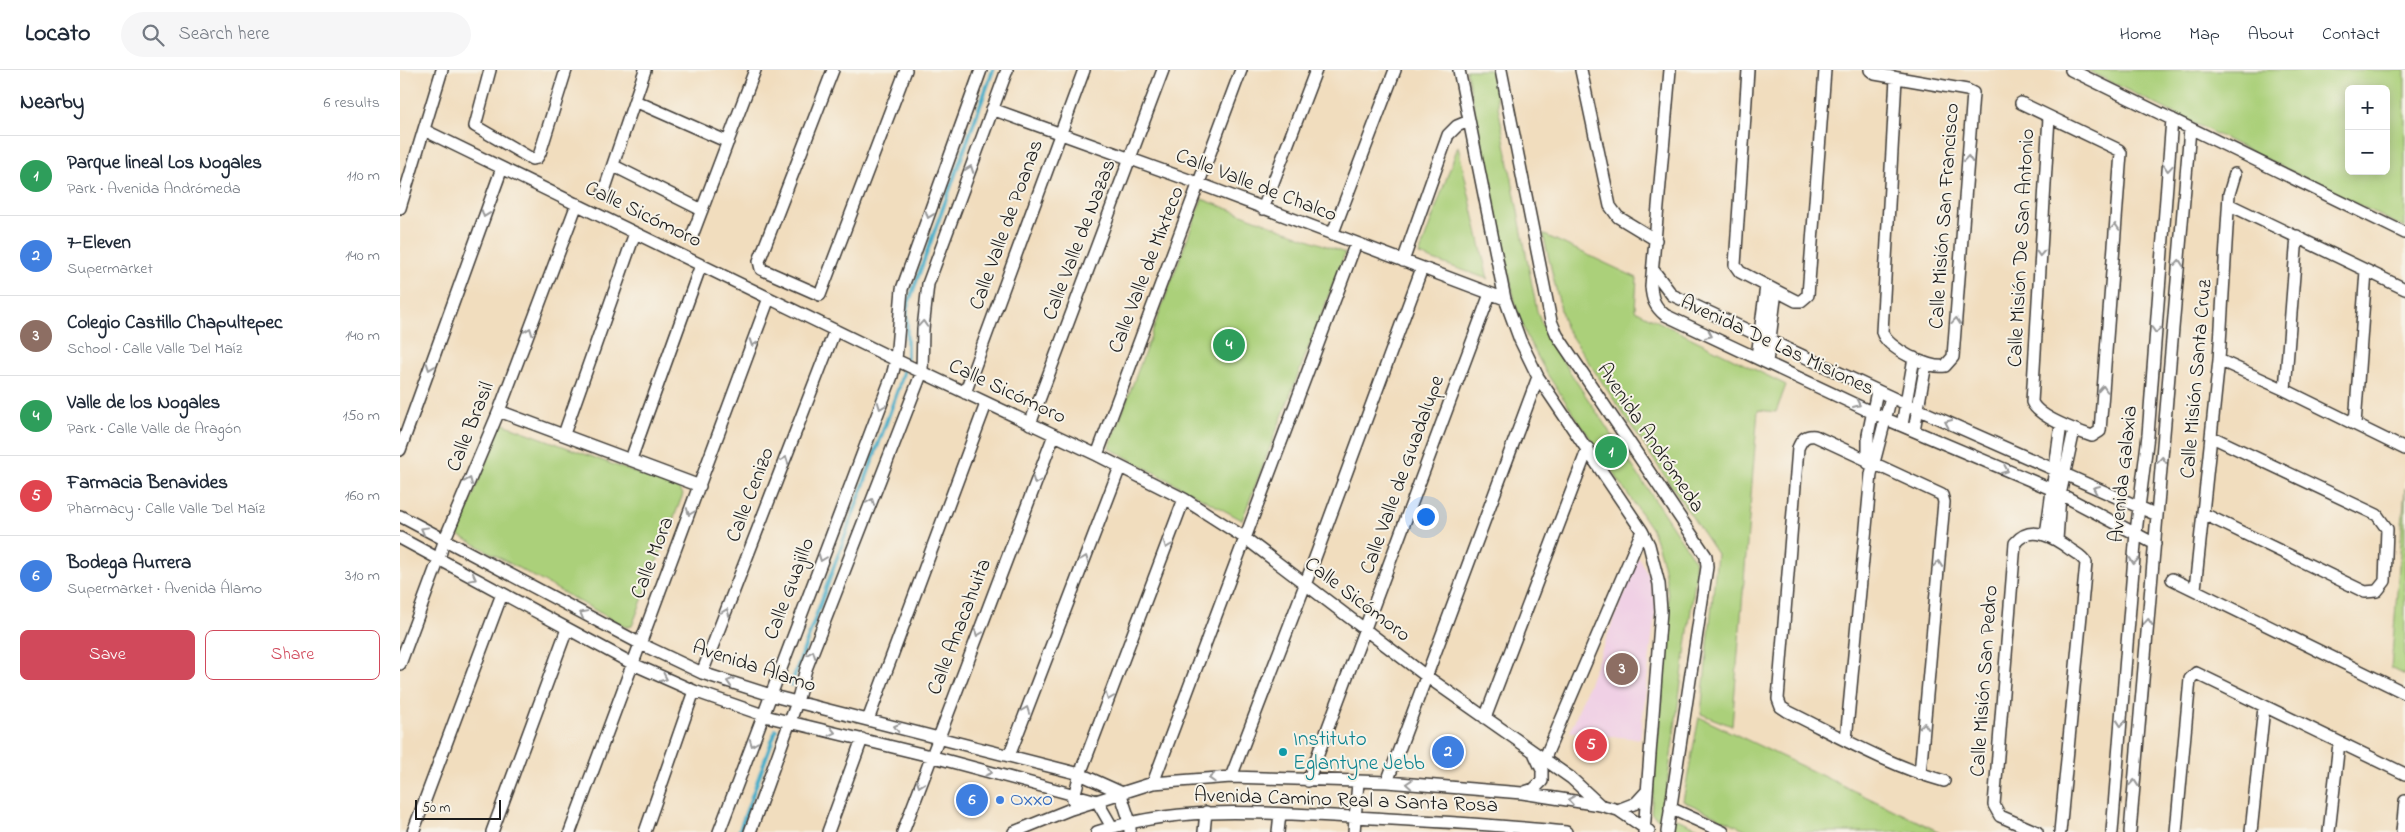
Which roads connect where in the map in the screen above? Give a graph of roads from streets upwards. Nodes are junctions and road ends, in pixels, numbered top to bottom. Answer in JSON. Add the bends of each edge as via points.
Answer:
{"nodes":[{"id":1,"x":442,"y":70,"type":"edge"},
{"id":2,"x":490,"y":70,"type":"edge"},
{"id":3,"x":566,"y":70,"type":"edge"},
{"id":4,"x":644,"y":70,"type":"edge"},
{"id":5,"x":833,"y":70,"type":"edge"},
{"id":6,"x":906,"y":70,"type":"edge"},
{"id":7,"x":981,"y":70,"type":"edge"},
{"id":8,"x":1007,"y":70,"type":"edge"},
{"id":9,"x":1084,"y":70,"type":"edge"},
{"id":10,"x":1163,"y":70,"type":"edge"},
{"id":11,"x":1240,"y":70,"type":"edge"},
{"id":12,"x":1316,"y":70,"type":"edge"},
{"id":13,"x":1395,"y":70,"type":"edge"},
{"id":14,"x":1459,"y":70,"type":"edge"},
{"id":15,"x":1501,"y":70,"type":"edge"},
{"id":16,"x":1581,"y":70,"type":"edge"},
{"id":17,"x":1670,"y":70,"type":"edge"},
{"id":18,"x":1748,"y":70,"type":"edge"},
{"id":19,"x":1824,"y":70,"type":"edge"},
{"id":20,"x":2071,"y":70,"type":"edge"},
{"id":21,"x":751,"y":71,"type":"edge"},
{"id":22,"x":1870,"y":71,"type":"edge"},
{"id":23,"x":1896,"y":78,"type":"junction"},
{"id":24,"x":634,"y":101,"type":"junction"},
{"id":25,"x":2021,"y":103,"type":"dead end"},
{"id":26,"x":992,"y":109,"type":"junction"},
{"id":27,"x":2049,"y":117,"type":"junction"},
{"id":28,"x":2172,"y":119,"type":"junction"},
{"id":29,"x":1469,"y":121,"type":"junction"},
{"id":30,"x":2190,"y":129,"type":"junction"},
{"id":31,"x":424,"y":130,"type":"junction"},
{"id":32,"x":1061,"y":134,"type":"junction"},
{"id":33,"x":728,"y":142,"type":"junction"},
{"id":34,"x":1130,"y":159,"type":"junction"},
{"id":35,"x":614,"y":166,"type":"junction"},
{"id":36,"x":502,"y":168,"type":"junction"},
{"id":37,"x":2235,"y":174,"type":"dead end"},
{"id":38,"x":1200,"y":184,"type":"junction"},
{"id":39,"x":603,"y":194,"type":"dead end"},
{"id":40,"x":577,"y":204,"type":"junction"},
{"id":41,"x":2230,"y":205,"type":"junction"},
{"id":42,"x":400,"y":208,"type":"edge"},
{"id":43,"x":1263,"y":209,"type":"junction"},
{"id":44,"x":702,"y":210,"type":"junction"},
{"id":45,"x":636,"y":233,"type":"junction"},
{"id":46,"x":2405,"y":234,"type":"edge"},
{"id":47,"x":1332,"y":235,"type":"junction"},
{"id":48,"x":692,"y":236,"type":"dead end"},
{"id":49,"x":2298,"y":236,"type":"junction"},
{"id":50,"x":1656,"y":240,"type":"junction"},
{"id":51,"x":1356,"y":243,"type":"junction"},
{"id":52,"x":1403,"y":261,"type":"junction"},
{"id":53,"x":701,"y":265,"type":"junction"},
{"id":54,"x":1422,"y":268,"type":"junction"},
{"id":55,"x":2366,"y":270,"type":"junction"},
{"id":56,"x":1654,"y":271,"type":"junction"},
{"id":57,"x":1771,"y":289,"type":"junction"},
{"id":58,"x":2405,"y":289,"type":"edge"},
{"id":59,"x":1490,"y":294,"type":"junction"},
{"id":60,"x":770,"y":298,"type":"junction"},
{"id":61,"x":1505,"y":300,"type":"junction"},
{"id":62,"x":835,"y":330,"type":"junction"},
{"id":63,"x":1764,"y":340,"type":"junction"},
{"id":64,"x":1914,"y":358,"type":"junction"},
{"id":65,"x":1762,"y":360,"type":"junction"},
{"id":66,"x":2219,"y":360,"type":"junction"},
{"id":67,"x":898,"y":361,"type":"junction"},
{"id":68,"x":1926,"y":364,"type":"junction"},
{"id":69,"x":918,"y":371,"type":"junction"},
{"id":70,"x":1538,"y":377,"type":"junction"},
{"id":71,"x":2285,"y":390,"type":"junction"},
{"id":72,"x":1877,"y":391,"type":"junction"},
{"id":73,"x":965,"y":393,"type":"junction"},
{"id":74,"x":1891,"y":397,"type":"junction"},
{"id":75,"x":986,"y":404,"type":"junction"},
{"id":76,"x":1906,"y":404,"type":"junction"},
{"id":77,"x":1917,"y":409,"type":"junction"},
{"id":78,"x":499,"y":411,"type":"junction"},
{"id":79,"x":1874,"y":412,"type":"junction"},
{"id":80,"x":1886,"y":419,"type":"junction"},
{"id":81,"x":1030,"y":424,"type":"junction"},
{"id":82,"x":2061,"y":424,"type":"junction"},
{"id":83,"x":2354,"y":424,"type":"junction"},
{"id":84,"x":1902,"y":425,"type":"junction"},
{"id":85,"x":1914,"y":430,"type":"junction"},
{"id":86,"x":2074,"y":430,"type":"junction"},
{"id":87,"x":564,"y":434,"type":"junction"},
{"id":88,"x":2148,"y":435,"type":"junction"},
{"id":89,"x":1054,"y":436,"type":"junction"},
{"id":90,"x":2212,"y":437,"type":"junction"},
{"id":91,"x":2164,"y":440,"type":"junction"},
{"id":92,"x":1588,"y":448,"type":"junction"},
{"id":93,"x":2405,"y":448,"type":"edge"},
{"id":94,"x":400,"y":450,"type":"edge"},
{"id":95,"x":1097,"y":455,"type":"junction"},
{"id":96,"x":630,"y":459,"type":"junction"},
{"id":97,"x":1871,"y":460,"type":"junction"},
{"id":98,"x":1120,"y":467,"type":"junction"},
{"id":99,"x":2059,"y":473,"type":"junction"},
{"id":100,"x":700,"y":486,"type":"junction"},
{"id":101,"x":2056,"y":492,"type":"junction"},
{"id":102,"x":1184,"y":499,"type":"junction"},
{"id":103,"x":2140,"y":508,"type":"junction"},
{"id":104,"x":2204,"y":514,"type":"junction"},
{"id":105,"x":2157,"y":515,"type":"junction"},
{"id":106,"x":400,"y":516,"type":"edge"},
{"id":107,"x":1642,"y":531,"type":"junction"},
{"id":108,"x":2136,"y":532,"type":"junction"},
{"id":109,"x":2046,"y":535,"type":"junction"},
{"id":110,"x":400,"y":538,"type":"edge"},
{"id":111,"x":1245,"y":538,"type":"junction"},
{"id":112,"x":2057,"y":540,"type":"junction"},
{"id":113,"x":444,"y":541,"type":"junction"},
{"id":114,"x":2156,"y":544,"type":"junction"},
{"id":115,"x":439,"y":559,"type":"junction"},
{"id":116,"x":2172,"y":579,"type":"dead end"},
{"id":117,"x":1305,"y":585,"type":"junction"},
{"id":118,"x":2195,"y":589,"type":"junction"},
{"id":119,"x":502,"y":594,"type":"junction"},
{"id":120,"x":567,"y":628,"type":"junction"},
{"id":121,"x":1366,"y":630,"type":"junction"},
{"id":122,"x":641,"y":644,"type":"junction"},
{"id":123,"x":400,"y":664,"type":"edge"},
{"id":124,"x":633,"y":664,"type":"junction"},
{"id":125,"x":702,"y":674,"type":"junction"},
{"id":126,"x":1426,"y":676,"type":"junction"},
{"id":127,"x":694,"y":691,"type":"junction"},
{"id":128,"x":2405,"y":693,"type":"edge"},
{"id":129,"x":770,"y":694,"type":"junction"},
{"id":130,"x":797,"y":702,"type":"junction"},
{"id":131,"x":2264,"y":707,"type":"junction"},
{"id":132,"x":763,"y":715,"type":"junction"},
{"id":133,"x":1485,"y":718,"type":"junction"},
{"id":134,"x":868,"y":720,"type":"junction"},
{"id":135,"x":789,"y":722,"type":"junction"},
{"id":136,"x":938,"y":738,"type":"junction"},
{"id":137,"x":862,"y":739,"type":"junction"},
{"id":138,"x":1846,"y":740,"type":"junction"},
{"id":139,"x":2339,"y":743,"type":"junction"},
{"id":140,"x":930,"y":756,"type":"junction"},
{"id":141,"x":1009,"y":756,"type":"junction"},
{"id":142,"x":1540,"y":757,"type":"junction"},
{"id":143,"x":1080,"y":774,"type":"junction"},
{"id":144,"x":1920,"y":774,"type":"junction"},
{"id":145,"x":2405,"y":774,"type":"edge"},
{"id":146,"x":1231,"y":777,"type":"junction"},
{"id":147,"x":1308,"y":781,"type":"junction"},
{"id":148,"x":1944,"y":781,"type":"dead end"},
{"id":149,"x":1358,"y":782,"type":"junction"},
{"id":150,"x":1387,"y":782,"type":"junction"},
{"id":151,"x":1153,"y":783,"type":"junction"},
{"id":152,"x":1648,"y":791,"type":"junction"},
{"id":153,"x":1120,"y":792,"type":"junction"},
{"id":154,"x":1522,"y":793,"type":"junction"},
{"id":155,"x":1075,"y":794,"type":"junction"},
{"id":156,"x":1097,"y":800,"type":"junction"},
{"id":157,"x":2405,"y":801,"type":"edge"},
{"id":158,"x":1600,"y":805,"type":"junction"},
{"id":159,"x":1071,"y":808,"type":"junction"},
{"id":160,"x":1670,"y":808,"type":"junction"},
{"id":161,"x":1618,"y":810,"type":"junction"},
{"id":162,"x":1206,"y":812,"type":"junction"},
{"id":163,"x":1280,"y":814,"type":"junction"},
{"id":164,"x":1355,"y":818,"type":"junction"},
{"id":165,"x":1426,"y":826,"type":"edge"},
{"id":166,"x":1112,"y":827,"type":"junction"},
{"id":167,"x":1130,"y":827,"type":"edge"},
{"id":168,"x":1499,"y":828,"type":"edge"},
{"id":169,"x":1646,"y":831,"type":"edge"},
{"id":170,"x":413,"y":832,"type":"edge"},
{"id":171,"x":492,"y":832,"type":"edge"},
{"id":172,"x":570,"y":832,"type":"edge"},
{"id":173,"x":644,"y":832,"type":"edge"},
{"id":174,"x":719,"y":832,"type":"edge"},
{"id":175,"x":750,"y":832,"type":"edge"},
{"id":176,"x":828,"y":832,"type":"edge"},
{"id":177,"x":903,"y":832,"type":"edge"},
{"id":178,"x":1014,"y":832,"type":"edge"},
{"id":179,"x":1097,"y":832,"type":"edge"},
{"id":180,"x":1204,"y":832,"type":"edge"},
{"id":181,"x":1278,"y":832,"type":"edge"},
{"id":182,"x":1354,"y":832,"type":"edge"},
{"id":183,"x":1566,"y":832,"type":"edge"},
{"id":184,"x":1667,"y":832,"type":"edge"},
{"id":185,"x":1723,"y":832,"type":"edge"},
{"id":186,"x":2037,"y":832,"type":"edge"},
{"id":187,"x":2060,"y":832,"type":"edge"},
{"id":188,"x":2112,"y":832,"type":"edge"},
{"id":189,"x":2130,"y":832,"type":"edge"},
{"id":190,"x":2176,"y":832,"type":"edge"},
{"id":191,"x":2251,"y":832,"type":"edge"},
{"id":192,"x":2329,"y":832,"type":"edge"},
{"id":193,"x":2402,"y":832,"type":"edge"}],
"edges":[{"from":1,"to":31,"type":"street"},
{"from":2,"to":3,"type":"street","via":[[475,126],[532,160],[540,153]]},
{"from":4,"to":24,"type":"street"},
{"from":5,"to":6,"type":"street","via":[[759,261],[761,269],[818,294],[821,294]]},
{"from":7,"to":67,"type":"street","name":"Calle Guajillo","one_way":true,"via":[[902,289]]},
{"from":8,"to":26,"type":"street"},
{"from":9,"to":32,"type":"street","name":"Calle Valle de Poanas"},
{"from":10,"to":34,"type":"street","name":"Calle Valle de Nazas"},
{"from":11,"to":38,"type":"street","name":"Calle Valle de Mixteco"},
{"from":12,"to":43,"type":"street"},
{"from":13,"to":47,"type":"street"},
{"from":14,"to":29,"type":"street"},
{"from":15,"to":160,"type":"street","name":"Avenida Andrómeda","via":[[1551,321],[1557,335],[1706,556]]},
{"from":16,"to":50,"type":"street","via":[[1610,206],[1618,216]]},
{"from":17,"to":50,"type":"street"},
{"from":18,"to":57,"type":"street","via":[[1734,259],[1740,272]]},
{"from":19,"to":57,"type":"street","via":[[1808,295],[1806,299],[1796,301]]},
{"from":20,"to":28,"type":"street"},
{"from":21,"to":33,"type":"street"},
{"from":22,"to":23,"type":"street","name":"Calle Misión San Francisco"},
{"from":23,"to":64,"type":"street","name":"Calle Misión San Francisco","via":[[1882,332],[1887,342]]},
{"from":68,"to":23,"type":"street","name":"Calle Misión San Francisco","one_way":true,"via":[[1945,366],[1953,357],[1973,96],[1967,90]]},
{"from":24,"to":33,"type":"street"},
{"from":24,"to":35,"type":"street"},
{"from":25,"to":27,"type":"street"},
{"from":26,"to":32,"type":"street","name":"Calle Valle de Chalco"},
{"from":69,"to":26,"type":"street","one_way":true,"via":[[928,284]]},
{"from":27,"to":82,"type":"street","name":"Calle Misión De San Antonio","one_way":true,"via":[[2032,402],[2038,410]]},
{"from":86,"to":27,"type":"street","name":"Calle Misión De San Antonio","one_way":true,"via":[[2092,436],[2100,431],[2121,155],[2118,150]]},
{"from":28,"to":30,"type":"street"},
{"from":28,"to":88,"type":"street","name":"Avenida Galaxia","one_way":true},
{"from":29,"to":52,"type":"street","via":[[1457,126],[1448,136]]},
{"from":29,"to":61,"type":"street"},
{"from":30,"to":46,"type":"street"},
{"from":91,"to":30,"type":"street","name":"Avenida Galaxia","one_way":true},
{"from":31,"to":36,"type":"street","name":"Calle Sicómoro"},
{"from":31,"to":42,"type":"street"},
{"from":32,"to":34,"type":"street","name":"Calle Valle de Chalco"},
{"from":32,"to":73,"type":"street","name":"Calle Valle de Poanas"},
{"from":33,"to":44,"type":"street"},
{"from":34,"to":38,"type":"street","name":"Calle Valle de Chalco"},
{"from":34,"to":81,"type":"street","name":"Calle Valle de Nazas"},
{"from":35,"to":39,"type":"street"},
{"from":35,"to":44,"type":"street"},
{"from":36,"to":40,"type":"street","name":"Calle Sicómoro"},
{"from":36,"to":94,"type":"street","one_way":true},
{"from":37,"to":41,"type":"street","name":"Calle Misión Santa Cruz","via":[[2230,186]]},
{"from":38,"to":43,"type":"street","name":"Calle Valle de Chalco"},
{"from":38,"to":95,"type":"street","name":"Calle Valle de Mixteco"},
{"from":40,"to":45,"type":"street","name":"Calle Sicómoro"},
{"from":78,"to":40,"type":"street","name":"Calle Brasil","one_way":true},
{"from":41,"to":49,"type":"street"},
{"from":41,"to":66,"type":"street","name":"Calle Misión Santa Cruz"},
{"from":43,"to":47,"type":"street","name":"Calle Valle de Chalco"},
{"from":44,"to":48,"type":"street"},
{"from":45,"to":53,"type":"street","name":"Calle Sicómoro"},
{"from":45,"to":87,"type":"street"},
{"from":47,"to":51,"type":"street","name":"Calle Valle de Chalco"},
{"from":49,"to":55,"type":"street"},
{"from":49,"to":71,"type":"street"},
{"from":50,"to":56,"type":"street"},
{"from":51,"to":52,"type":"street","name":"Calle Valle de Chalco"},
{"from":51,"to":111,"type":"street"},
{"from":52,"to":54,"type":"street","name":"Calle Valle de Chalco"},
{"from":53,"to":60,"type":"street","name":"Calle Sicómoro"},
{"from":53,"to":96,"type":"street"},
{"from":54,"to":59,"type":"street","name":"Calle Valle de Chalco"},
{"from":54,"to":117,"type":"street"},
{"from":55,"to":58,"type":"street"},
{"from":55,"to":83,"type":"street"},
{"from":56,"to":63,"type":"street","name":"Avenida De Las Misiones","via":[[1672,295]]},
{"from":56,"to":65,"type":"street","name":"Avenida De Las Misiones","one_way":true,"via":[[1652,295],[1657,308],[1665,315]]},
{"from":57,"to":63,"type":"street"},
{"from":59,"to":61,"type":"street","name":"Calle Valle de Chalco"},
{"from":59,"to":121,"type":"street","name":"Calle Valle de Guadalupe"},
{"from":60,"to":62,"type":"street","name":"Calle Sicómoro"},
{"from":60,"to":100,"type":"street","name":"Calle Mora","one_way":true},
{"from":61,"to":70,"type":"street"},
{"from":62,"to":67,"type":"street","name":"Calle Sicómoro"},
{"from":125,"to":62,"type":"street","name":"Calle Cenizo","one_way":true},
{"from":63,"to":65,"type":"street"},
{"from":63,"to":72,"type":"street","name":"Avenida De Las Misiones"},
{"from":64,"to":68,"type":"street","name":"Calle Misión San Francisco"},
{"from":64,"to":76,"type":"street"},
{"from":65,"to":79,"type":"street","name":"Avenida De Las Misiones","one_way":true},
{"from":66,"to":71,"type":"street"},
{"from":66,"to":90,"type":"street","name":"Calle Misión Santa Cruz"},
{"from":67,"to":69,"type":"street","name":"Calle Sicómoro"},
{"from":67,"to":129,"type":"street","name":"Calle Guajillo","one_way":true},
{"from":68,"to":77,"type":"street"},
{"from":69,"to":73,"type":"street","name":"Calle Sicómoro"},
{"from":130,"to":69,"type":"street","name":"Calle Guajillo","one_way":true,"via":[[806,669]]},
{"from":70,"to":92,"type":"street"},
{"from":70,"to":126,"type":"street"},
{"from":71,"to":83,"type":"street"},
{"from":72,"to":74,"type":"street","name":"Avenida De Las Misiones"},
{"from":72,"to":79,"type":"street"},
{"from":73,"to":75,"type":"street","name":"Calle Sicómoro"},
{"from":74,"to":76,"type":"street","name":"Avenida De Las Misiones"},
{"from":74,"to":80,"type":"street"},
{"from":75,"to":81,"type":"street","name":"Calle Sicómoro"},
{"from":75,"to":134,"type":"street"},
{"from":76,"to":77,"type":"street","name":"Avenida De Las Misiones"},
{"from":76,"to":84,"type":"street"},
{"from":77,"to":85,"type":"street"},
{"from":99,"to":77,"type":"street","name":"Avenida De Las Misiones","one_way":true},
{"from":78,"to":87,"type":"street"},
{"from":113,"to":78,"type":"street","name":"Calle Brasil","one_way":true},
{"from":79,"to":80,"type":"street","name":"Avenida De Las Misiones"},
{"from":79,"to":97,"type":"street"},
{"from":80,"to":84,"type":"street","name":"Avenida De Las Misiones"},
{"from":80,"to":97,"type":"street"},
{"from":81,"to":89,"type":"street","name":"Calle Sicómoro"},
{"from":82,"to":86,"type":"street","name":"Calle Misión De San Antonio"},
{"from":82,"to":99,"type":"street"},
{"from":83,"to":93,"type":"street"},
{"from":84,"to":85,"type":"street","name":"Avenida De Las Misiones"},
{"from":85,"to":101,"type":"street","name":"Avenida De Las Misiones","one_way":true},
{"from":86,"to":99,"type":"street"},
{"from":87,"to":96,"type":"street"},
{"from":88,"to":91,"type":"street"},
{"from":88,"to":103,"type":"street","name":"Avenida Galaxia"},
{"from":89,"to":95,"type":"street","name":"Calle Sicómoro"},
{"from":89,"to":136,"type":"street","name":"Calle Anacahuita","one_way":true},
{"from":90,"to":104,"type":"street","name":"Calle Misión Santa Cruz"},
{"from":90,"to":104,"type":"street","via":[[2377,515],[2387,529],[2385,581],[2382,588],[2365,592]]},
{"from":105,"to":91,"type":"street","name":"Avenida Galaxia","one_way":true},
{"from":92,"to":107,"type":"street"},
{"from":92,"to":133,"type":"street"},
{"from":95,"to":98,"type":"street","name":"Calle Sicómoro"},
{"from":96,"to":100,"type":"street"},
{"from":97,"to":138,"type":"street"},
{"from":97,"to":138,"type":"street","via":[[1815,436],[1808,435],[1798,448],[1778,699],[1781,707]]},
{"from":144,"to":97,"type":"street","one_way":true,"via":[[1944,502],[1942,495]]},
{"from":98,"to":102,"type":"street","name":"Calle Sicómoro"},
{"from":141,"to":98,"type":"street","one_way":true},
{"from":99,"to":101,"type":"street"},
{"from":103,"to":99,"type":"street","name":"Avenida De Las Misiones","one_way":true},
{"from":100,"to":122,"type":"street","name":"Calle Mora","one_way":true},
{"from":101,"to":108,"type":"street","name":"Avenida De Las Misiones"},
{"from":101,"to":109,"type":"street"},
{"from":101,"to":112,"type":"street"},
{"from":102,"to":111,"type":"street","name":"Calle Sicómoro"},
{"from":102,"to":143,"type":"street","one_way":true},
{"from":103,"to":105,"type":"street","name":"Avenida De Las Misiones"},
{"from":103,"to":108,"type":"street","name":"Avenida Galaxia"},
{"from":104,"to":118,"type":"street","name":"Calle Misión Santa Cruz"},
{"from":105,"to":114,"type":"street","name":"Avenida Galaxia"},
{"from":113,"to":106,"type":"street","name":"Avenida Álamo","one_way":true},
{"from":107,"to":142,"type":"street"},
{"from":107,"to":152,"type":"street","via":[[1659,584],[1661,611]]},
{"from":108,"to":114,"type":"street","name":"Avenida De Las Misiones"},
{"from":108,"to":188,"type":"street","name":"Avenida Galaxia","one_way":true},
{"from":109,"to":112,"type":"street","name":"Calle Misión San Pedro"},
{"from":109,"to":186,"type":"street","name":"Calle Misión San Pedro","via":[[2028,534],[2019,537],[2015,543],[1994,805],[2000,816]]},
{"from":110,"to":115,"type":"street","name":"Avenida Álamo"},
{"from":111,"to":117,"type":"street","name":"Calle Sicómoro"},
{"from":111,"to":151,"type":"street"},
{"from":112,"to":187,"type":"street","name":"Calle Misión San Pedro","via":[[2086,563]]},
{"from":113,"to":115,"type":"street","name":"Calle Brasil"},
{"from":122,"to":113,"type":"street","name":"Avenida Álamo","one_way":true},
{"from":189,"to":114,"type":"street","name":"Avenida Galaxia","one_way":true},
{"from":115,"to":119,"type":"street","name":"Avenida Álamo","one_way":true},
{"from":115,"to":123,"type":"street","name":"Calle Brasil"},
{"from":116,"to":118,"type":"street"},
{"from":117,"to":121,"type":"street","name":"Calle Sicómoro"},
{"from":117,"to":146,"type":"street"},
{"from":118,"to":128,"type":"street"},
{"from":119,"to":120,"type":"street","name":"Avenida Álamo"},
{"from":119,"to":170,"type":"street"},
{"from":120,"to":124,"type":"street","name":"Avenida Álamo"},
{"from":120,"to":171,"type":"street"},
{"from":121,"to":126,"type":"street","name":"Calle Sicómoro"},
{"from":121,"to":147,"type":"street","name":"Calle Valle de Guadalupe"},
{"from":122,"to":124,"type":"street","name":"Calle Mora"},
{"from":122,"to":125,"type":"street","name":"Avenida Álamo"},
{"from":124,"to":127,"type":"street","name":"Avenida Álamo","one_way":true},
{"from":124,"to":172,"type":"street","name":"Calle Mora"},
{"from":129,"to":125,"type":"street","name":"Avenida Álamo","one_way":true},
{"from":126,"to":133,"type":"street","name":"Calle Sicómoro"},
{"from":126,"to":150,"type":"street"},
{"from":127,"to":132,"type":"street","name":"Avenida Álamo"},
{"from":127,"to":173,"type":"street"},
{"from":129,"to":130,"type":"street","name":"Avenida Álamo"},
{"from":129,"to":132,"type":"street","name":"Calle Guajillo"},
{"from":130,"to":134,"type":"street","name":"Avenida Álamo"},
{"from":130,"to":135,"type":"street","name":"Calle Guajillo"},
{"from":131,"to":139,"type":"street"},
{"from":131,"to":190,"type":"street","via":[[2196,673],[2190,679]]},
{"from":131,"to":191,"type":"street"},
{"from":132,"to":135,"type":"street","name":"Avenida Álamo"},
{"from":132,"to":174,"type":"street","name":"Calle Guajillo","one_way":true},
{"from":133,"to":142,"type":"street","name":"Calle Sicómoro"},
{"from":136,"to":134,"type":"street","name":"Avenida Álamo","one_way":true},
{"from":135,"to":137,"type":"street","name":"Avenida Álamo","one_way":true},
{"from":135,"to":175,"type":"street","name":"Calle Guajillo"},
{"from":136,"to":140,"type":"street","name":"Calle Anacahuita"},
{"from":136,"to":141,"type":"street","name":"Avenida Álamo"},
{"from":137,"to":140,"type":"street","name":"Avenida Álamo"},
{"from":137,"to":176,"type":"street"},
{"from":138,"to":144,"type":"street"},
{"from":139,"to":145,"type":"street"},
{"from":139,"to":192,"type":"street"},
{"from":140,"to":155,"type":"street","name":"Avenida Álamo","one_way":true},
{"from":140,"to":177,"type":"street","name":"Calle Anacahuita","one_way":true},
{"from":141,"to":143,"type":"street","name":"Avenida Álamo"},
{"from":142,"to":154,"type":"street","via":[[1542,781],[1534,789]]},
{"from":142,"to":158,"type":"street","name":"Calle Sicómoro","via":[[1571,778]]},
{"from":143,"to":153,"type":"street","name":"Avenida Álamo"},
{"from":143,"to":155,"type":"street"},
{"from":144,"to":148,"type":"street"},
{"from":146,"to":147,"type":"street","name":"Avenida Camino Real a Santa Rosa"},
{"from":146,"to":151,"type":"street","name":"Avenida Camino Real a Santa Rosa","one_way":true},
{"from":147,"to":149,"type":"street","name":"Avenida Camino Real a Santa Rosa"},
{"from":149,"to":150,"type":"street","name":"Avenida Camino Real a Santa Rosa"},
{"from":149,"to":164,"type":"street"},
{"from":154,"to":150,"type":"street","name":"Avenida Camino Real a Santa Rosa","one_way":true},
{"from":151,"to":153,"type":"street","name":"Avenida Camino Real a Santa Rosa"},
{"from":152,"to":161,"type":"street","via":[[1636,803]]},
{"from":152,"to":169,"type":"street"},
{"from":153,"to":156,"type":"street","name":"Avenida Camino Real a Santa Rosa"},
{"from":153,"to":167,"type":"street"},
{"from":158,"to":154,"type":"street","name":"Avenida Camino Real a Santa Rosa","one_way":true},
{"from":155,"to":156,"type":"street","name":"Avenida Álamo"},
{"from":155,"to":159,"type":"street"},
{"from":156,"to":159,"type":"street","name":"Avenida Camino Real a Santa Rosa"},
{"from":156,"to":166,"type":"street"},
{"from":157,"to":193,"type":"street"},
{"from":158,"to":161,"type":"street","name":"Avenida Camino Real a Santa Rosa"},
{"from":159,"to":178,"type":"street","name":"Avenida Camino Real a Santa Rosa"},
{"from":160,"to":184,"type":"street","name":"Avenida Andrómeda"},
{"from":160,"to":185,"type":"street"},
{"from":161,"to":169,"type":"street","name":"Avenida Camino Real a Santa Rosa"},
{"from":162,"to":163,"type":"street","name":"Avenida Camino Real a Santa Rosa"},
{"from":162,"to":167,"type":"street","name":"Avenida Camino Real a Santa Rosa"},
{"from":162,"to":180,"type":"street"},
{"from":163,"to":164,"type":"street","name":"Avenida Camino Real a Santa Rosa"},
{"from":163,"to":181,"type":"street"},
{"from":164,"to":165,"type":"street","name":"Avenida Camino Real a Santa Rosa"},
{"from":164,"to":182,"type":"street"},
{"from":165,"to":168,"type":"street","name":"Avenida Camino Real a Santa Rosa"},
{"from":166,"to":167,"type":"street","name":"Avenida Camino Real a Santa Rosa"},
{"from":166,"to":179,"type":"street","name":"Avenida Camino Real a Santa Rosa"},
{"from":168,"to":183,"type":"street","name":"Avenida Camino Real a Santa Rosa"}]}
